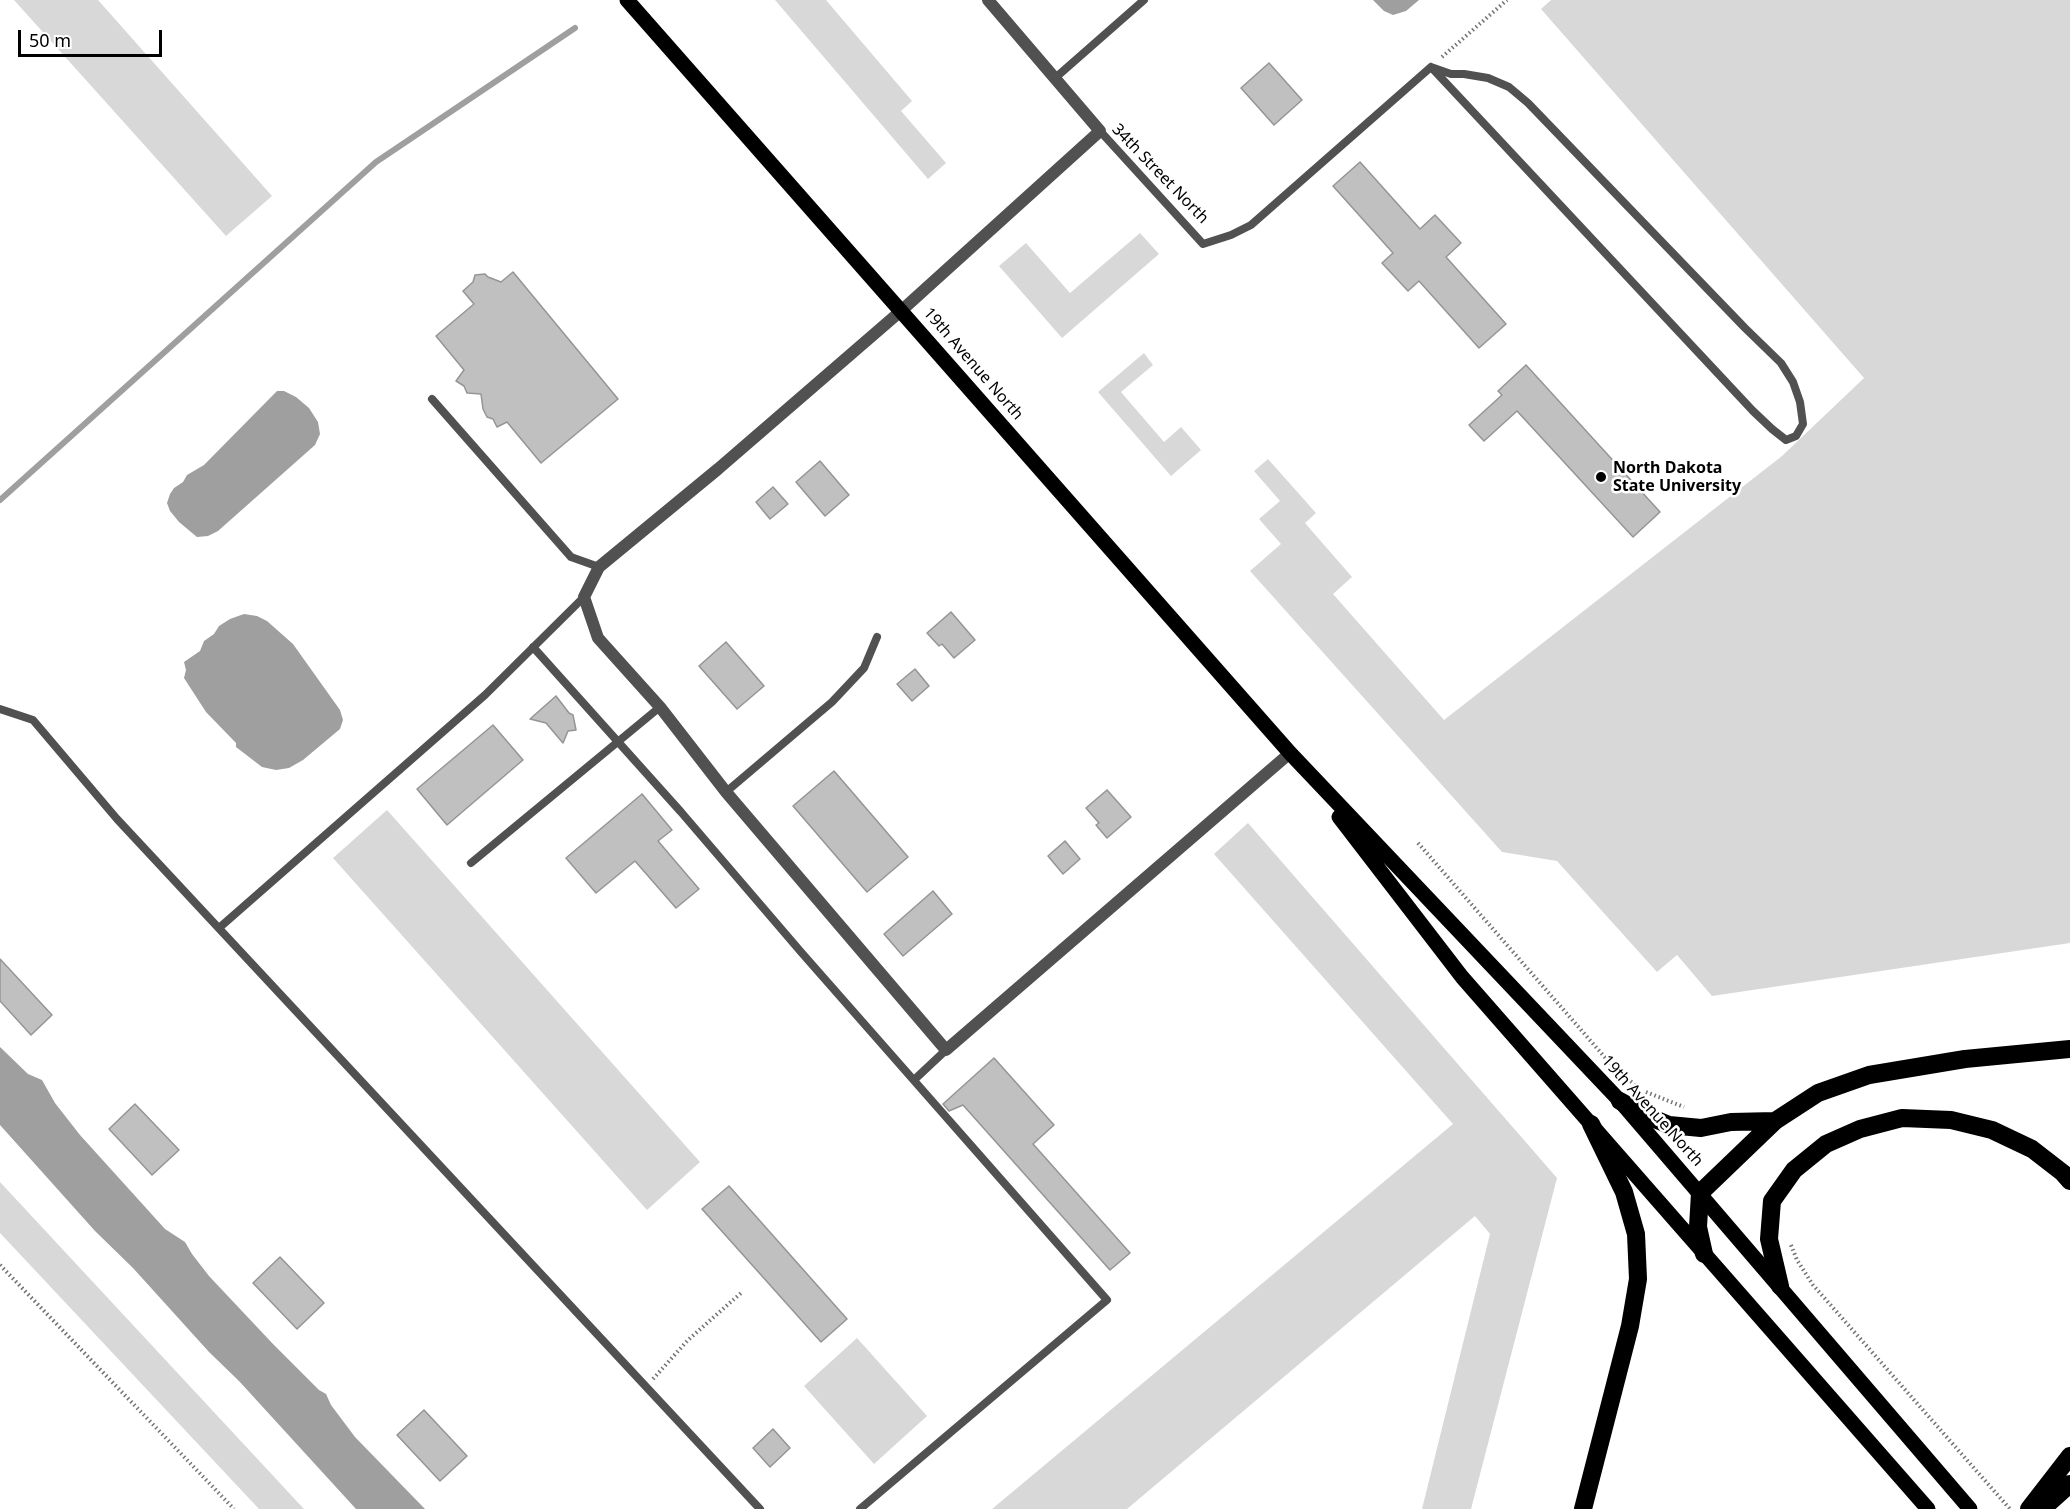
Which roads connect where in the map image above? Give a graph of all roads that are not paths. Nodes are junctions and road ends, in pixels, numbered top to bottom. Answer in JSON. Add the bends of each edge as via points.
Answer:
{"nodes":[{"id":1,"x":627,"y":0,"type":"edge"},
{"id":2,"x":988,"y":0,"type":"edge"},
{"id":3,"x":1144,"y":0,"type":"edge"},
{"id":4,"x":1431,"y":67,"type":"junction"},
{"id":5,"x":1054,"y":79,"type":"junction"},
{"id":6,"x":1100,"y":131,"type":"junction"},
{"id":7,"x":902,"y":310,"type":"junction"},
{"id":8,"x":432,"y":399,"type":"dead end"},
{"id":9,"x":599,"y":567,"type":"junction"},
{"id":10,"x":584,"y":597,"type":"junction"},
{"id":11,"x":877,"y":637,"type":"dead end"},
{"id":12,"x":533,"y":647,"type":"junction"},
{"id":13,"x":660,"y":707,"type":"junction"},
{"id":14,"x":0,"y":709,"type":"edge"},
{"id":15,"x":618,"y":742,"type":"junction"},
{"id":16,"x":1290,"y":753,"type":"junction"},
{"id":17,"x":726,"y":792,"type":"junction"},
{"id":18,"x":471,"y":863,"type":"dead end"},
{"id":19,"x":219,"y":928,"type":"junction"},
{"id":20,"x":2070,"y":1049,"type":"edge"},
{"id":21,"x":946,"y":1050,"type":"junction"},
{"id":22,"x":914,"y":1080,"type":"junction"},
{"id":23,"x":1620,"y":1101,"type":"junction"},
{"id":24,"x":1775,"y":1121,"type":"junction"},
{"id":25,"x":1592,"y":1124,"type":"junction"},
{"id":26,"x":2070,"y":1181,"type":"edge"},
{"id":27,"x":1700,"y":1193,"type":"junction"},
{"id":28,"x":1704,"y":1254,"type":"junction"},
{"id":29,"x":1780,"y":1286,"type":"junction"},
{"id":30,"x":2070,"y":1456,"type":"edge"},
{"id":31,"x":2070,"y":1484,"type":"edge"},
{"id":32,"x":760,"y":1509,"type":"edge"},
{"id":33,"x":860,"y":1509,"type":"edge"},
{"id":34,"x":1583,"y":1509,"type":"edge"},
{"id":35,"x":1928,"y":1509,"type":"edge"},
{"id":36,"x":1970,"y":1509,"type":"edge"},
{"id":37,"x":2029,"y":1509,"type":"edge"},
{"id":38,"x":2042,"y":1509,"type":"edge"}],
"edges":[{"from":1,"to":7,"type":"main road","name":"19th Avenue North"},
{"from":2,"to":5,"type":"street"},
{"from":3,"to":5,"type":"lane"},
{"from":4,"to":4,"type":"lane","via":[[1451,74],[1488,78],[1509,87],[1528,103],[1781,363],[1800,402],[1803,424],[1796,436],[1786,440],[1754,411]]},
{"from":4,"to":6,"type":"lane","name":"34th Street North","via":[[1251,225],[1203,244]]},
{"from":5,"to":6,"type":"street"},
{"from":6,"to":7,"type":"street","name":"34th Street North"},
{"from":7,"to":9,"type":"street","name":"34th Street North"},
{"from":7,"to":16,"type":"main road","name":"19th Avenue North"},
{"from":8,"to":9,"type":"lane","via":[[571,556]]},
{"from":9,"to":10,"type":"street"},
{"from":10,"to":12,"type":"lane"},
{"from":10,"to":13,"type":"street","via":[[598,638]]},
{"from":11,"to":17,"type":"lane","via":[[864,668],[832,702]]},
{"from":12,"to":15,"type":"lane"},
{"from":12,"to":19,"type":"lane","via":[[485,695]]},
{"from":13,"to":15,"type":"lane"},
{"from":13,"to":17,"type":"street"},
{"from":14,"to":19,"type":"lane","via":[[33,720],[117,819]]},
{"from":15,"to":18,"type":"lane"},
{"from":15,"to":22,"type":"lane"},
{"from":16,"to":21,"type":"street"},
{"from":16,"to":23,"type":"main road","name":"19th Avenue North"},
{"from":16,"to":25,"type":"main road","name":"19th Avenue North","via":[[1462,977]]},
{"from":17,"to":21,"type":"street"},
{"from":19,"to":32,"type":"lane"},
{"from":20,"to":24,"type":"highway","via":[[1965,1059],[1869,1075],[1818,1093]]},
{"from":21,"to":22,"type":"lane"},
{"from":22,"to":33,"type":"lane","via":[[1107,1300]]},
{"from":23,"to":24,"type":"highway","via":[[1669,1125],[1701,1128],[1731,1122]]},
{"from":23,"to":27,"type":"main road","name":"19th Avenue North"},
{"from":24,"to":27,"type":"highway"},
{"from":25,"to":28,"type":"main road","name":"19th Avenue North"},
{"from":25,"to":34,"type":"highway","via":[[1624,1192],[1636,1234],[1638,1279],[1630,1326]]},
{"from":26,"to":29,"type":"highway","via":[[2032,1149],[1992,1130],[1951,1120],[1902,1118],[1860,1129],[1818,1150],[1794,1170],[1772,1201],[1769,1239]]},
{"from":27,"to":28,"type":"highway","via":[[1698,1227]]},
{"from":27,"to":29,"type":"main road","name":"19th Avenue North"},
{"from":28,"to":35,"type":"main road","name":"19th Avenue North"},
{"from":29,"to":36,"type":"main road","name":"19th Avenue North"},
{"from":30,"to":37,"type":"highway"},
{"from":31,"to":38,"type":"highway"}]}
